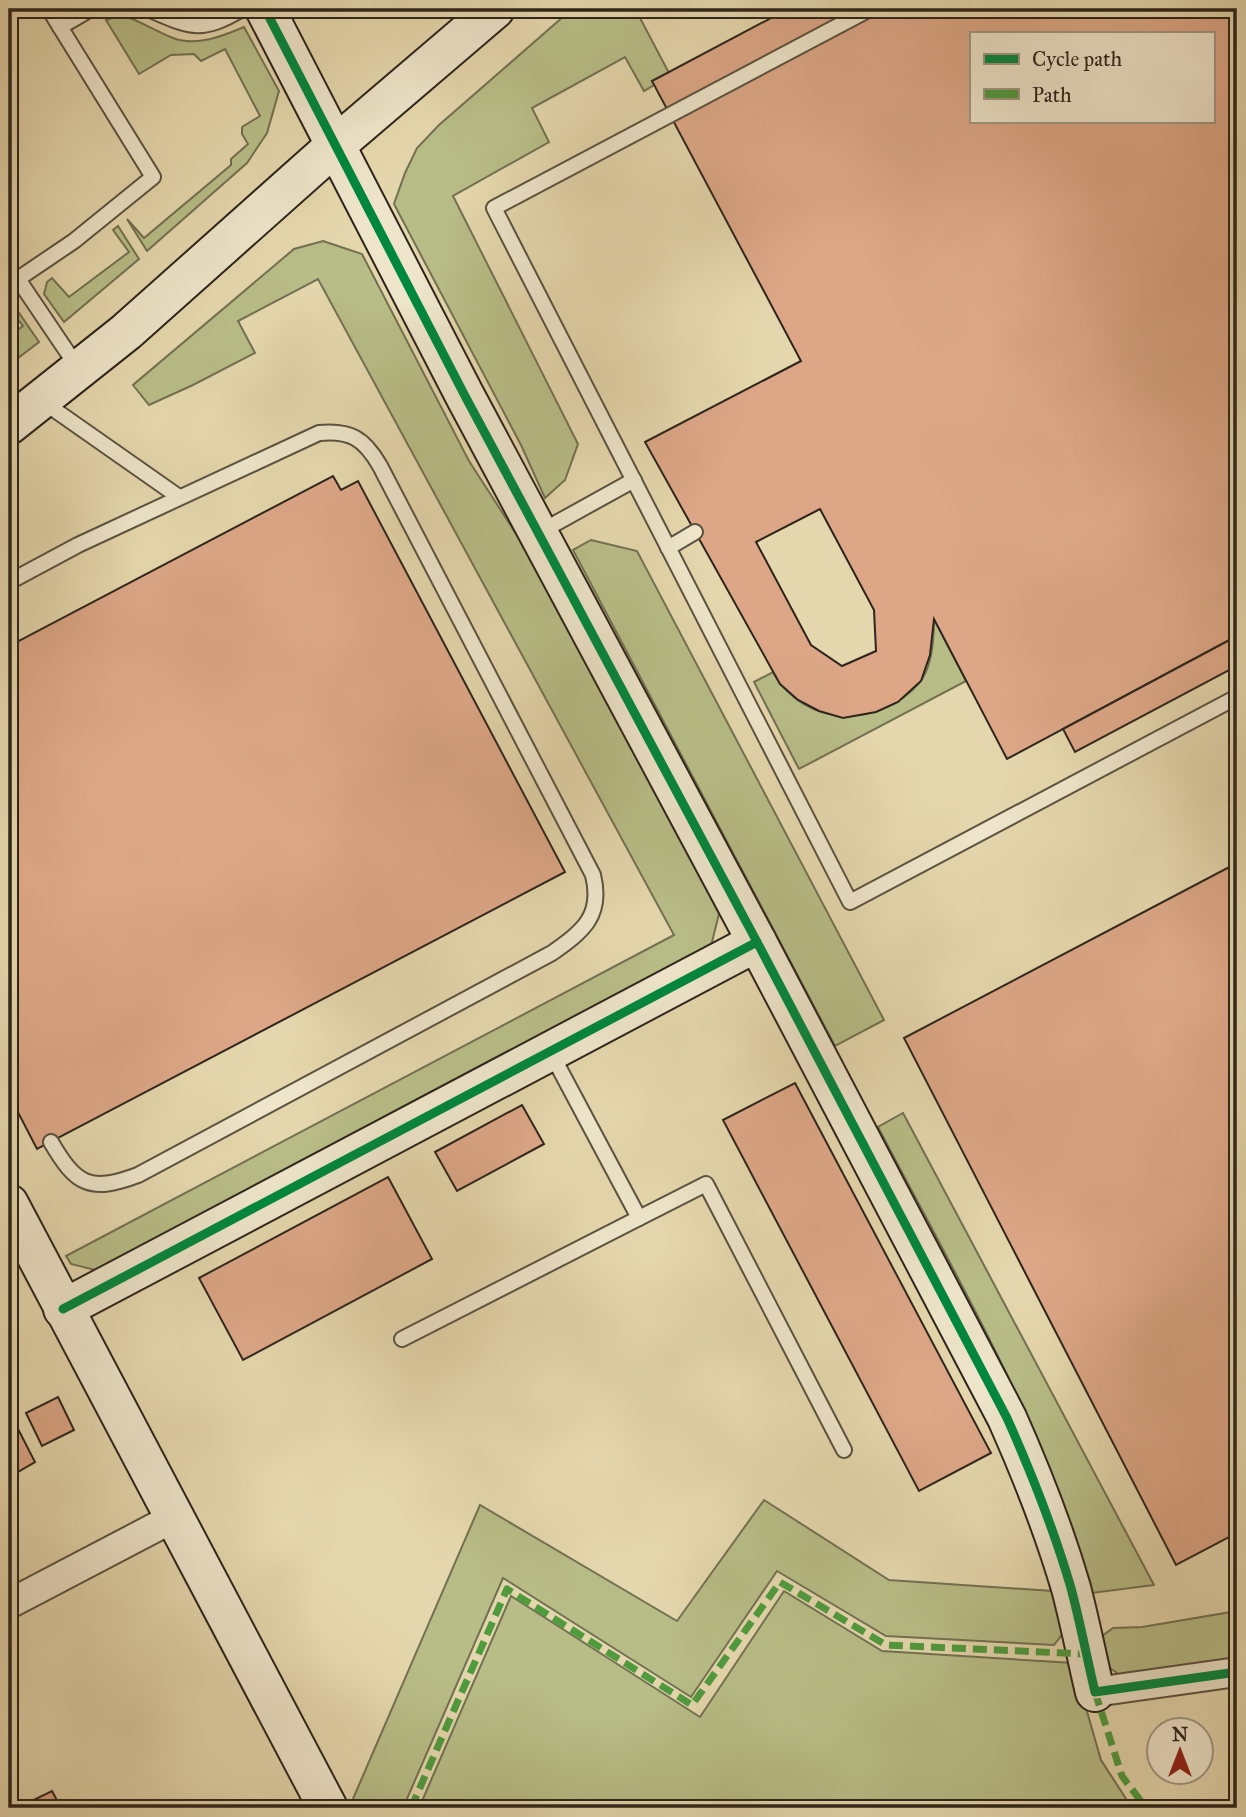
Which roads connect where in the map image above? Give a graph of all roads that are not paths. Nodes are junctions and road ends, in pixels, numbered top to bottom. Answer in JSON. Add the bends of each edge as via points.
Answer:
{"nodes":[{"id":1,"x":49,"y":9,"type":"edge"},
{"id":2,"x":91,"y":9,"type":"edge"},
{"id":3,"x":148,"y":9,"type":"edge"},
{"id":4,"x":242,"y":9,"type":"edge"},
{"id":5,"x":265,"y":9,"type":"edge"},
{"id":6,"x":495,"y":9,"type":"edge"},
{"id":7,"x":870,"y":9,"type":"edge"},
{"id":8,"x":60,"y":27,"type":"junction"},
{"id":9,"x":337,"y":144,"type":"junction"},
{"id":10,"x":13,"y":282,"type":"edge"},
{"id":11,"x":79,"y":370,"type":"junction"},
{"id":12,"x":41,"y":400,"type":"junction"},
{"id":13,"x":9,"y":425,"type":"edge"},
{"id":14,"x":634,"y":480,"type":"junction"},
{"id":15,"x":179,"y":496,"type":"junction"},
{"id":16,"x":695,"y":532,"type":"dead end"},
{"id":17,"x":539,"y":533,"type":"junction"},
{"id":18,"x":668,"y":548,"type":"junction"},
{"id":19,"x":9,"y":582,"type":"edge"},
{"id":20,"x":1237,"y":697,"type":"edge"},
{"id":21,"x":757,"y":942,"type":"junction"},
{"id":22,"x":551,"y":1053,"type":"junction"},
{"id":23,"x":51,"y":1142,"type":"dead end"},
{"id":24,"x":9,"y":1204,"type":"edge"},
{"id":25,"x":639,"y":1218,"type":"junction"},
{"id":26,"x":63,"y":1309,"type":"junction"},
{"id":27,"x":402,"y":1339,"type":"dead end"},
{"id":28,"x":844,"y":1450,"type":"dead end"},
{"id":29,"x":176,"y":1517,"type":"junction"},
{"id":30,"x":9,"y":1604,"type":"edge"},
{"id":31,"x":1237,"y":1672,"type":"edge"},
{"id":32,"x":1095,"y":1692,"type":"joint"},
{"id":33,"x":328,"y":1808,"type":"edge"}],
"edges":[{"from":1,"to":8,"type":"lane"},
{"from":2,"to":8,"type":"lane"},
{"from":3,"to":4,"type":"lane","via":[[197,27]]},
{"from":5,"to":9,"type":"street"},
{"from":6,"to":9,"type":"street"},
{"from":7,"to":14,"type":"lane","via":[[494,208]]},
{"from":8,"to":10,"type":"lane","via":[[153,177],[74,241]]},
{"from":9,"to":11,"type":"street"},
{"from":9,"to":17,"type":"street"},
{"from":10,"to":11,"type":"lane"},
{"from":11,"to":12,"type":"street"},
{"from":12,"to":13,"type":"street"},
{"from":12,"to":15,"type":"lane"},
{"from":14,"to":17,"type":"lane"},
{"from":14,"to":18,"type":"lane"},
{"from":15,"to":19,"type":"lane"},
{"from":15,"to":23,"type":"lane","via":[[319,433],[338,431],[370,448],[593,875],[597,893],[593,914],[552,953],[138,1175],[94,1185],[65,1167]]},
{"from":16,"to":18,"type":"lane"},
{"from":17,"to":21,"type":"street"},
{"from":18,"to":20,"type":"lane","via":[[850,902]]},
{"from":21,"to":22,"type":"street"},
{"from":21,"to":32,"type":"street","via":[[1032,1472],[1071,1590]]},
{"from":22,"to":25,"type":"lane"},
{"from":22,"to":26,"type":"street"},
{"from":24,"to":26,"type":"street"},
{"from":25,"to":27,"type":"lane"},
{"from":25,"to":28,"type":"lane","via":[[706,1184]]},
{"from":26,"to":29,"type":"street"},
{"from":29,"to":30,"type":"street"},
{"from":29,"to":33,"type":"street"},
{"from":31,"to":32,"type":"street"}]}
